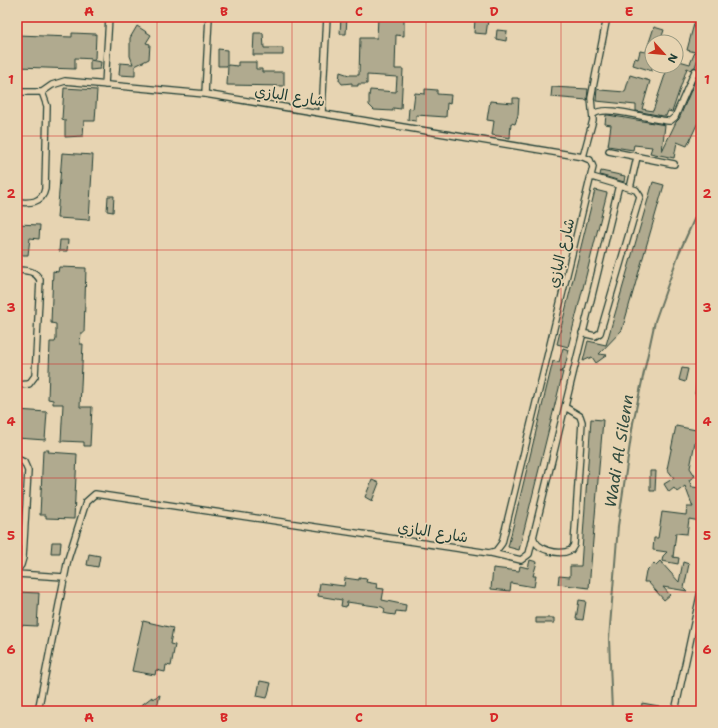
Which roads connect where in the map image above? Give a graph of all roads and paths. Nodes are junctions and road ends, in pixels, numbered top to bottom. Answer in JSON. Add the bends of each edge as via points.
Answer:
{"nodes":[{"id":1,"x":109,"y":17,"type":"edge"},
{"id":2,"x":209,"y":17,"type":"edge"},
{"id":3,"x":327,"y":17,"type":"edge"},
{"id":4,"x":607,"y":17,"type":"edge"},
{"id":5,"x":696,"y":71,"type":"dead end"},
{"id":6,"x":105,"y":85,"type":"junction"},
{"id":7,"x":17,"y":92,"type":"edge"},
{"id":8,"x":42,"y":92,"type":"junction"},
{"id":9,"x":205,"y":94,"type":"junction"},
{"id":10,"x":322,"y":113,"type":"junction"},
{"id":11,"x":594,"y":114,"type":"junction"},
{"id":12,"x":609,"y":151,"type":"dead end"},
{"id":13,"x":584,"y":157,"type":"junction"},
{"id":14,"x":637,"y":157,"type":"junction"},
{"id":15,"x":674,"y":164,"type":"dead end"},
{"id":16,"x":592,"y":177,"type":"junction"},
{"id":17,"x":619,"y":185,"type":"junction"},
{"id":18,"x":630,"y":188,"type":"junction"},
{"id":19,"x":17,"y":202,"type":"edge"},
{"id":20,"x":17,"y":270,"type":"edge"},
{"id":21,"x":582,"y":333,"type":"junction"},
{"id":22,"x":17,"y":385,"type":"edge"},
{"id":23,"x":565,"y":407,"type":"junction"},
{"id":24,"x":17,"y":458,"type":"edge"},
{"id":25,"x":533,"y":536,"type":"junction"},
{"id":26,"x":490,"y":553,"type":"junction"},
{"id":27,"x":17,"y":570,"type":"edge"},
{"id":28,"x":17,"y":574,"type":"edge"},
{"id":29,"x":64,"y":577,"type":"junction"},
{"id":30,"x":701,"y":591,"type":"edge"},
{"id":31,"x":38,"y":711,"type":"edge"},
{"id":32,"x":675,"y":711,"type":"edge"}],
"edges":[{"from":1,"to":6,"type":"street"},
{"from":2,"to":9,"type":"street"},
{"from":3,"to":10,"type":"street"},
{"from":4,"to":11,"type":"street","via":[[591,98]]},
{"from":5,"to":11,"type":"street","via":[[675,117],[670,121],[613,112],[599,111]]},
{"from":6,"to":8,"type":"street","name":"شارع البازي","via":[[65,81],[52,85]]},
{"from":6,"to":9,"type":"street","name":"شارع البازي"},
{"from":7,"to":8,"type":"street","name":"شارع البازي"},
{"from":8,"to":19,"type":"street","via":[[47,106],[45,189],[37,202]]},
{"from":9,"to":10,"type":"street","name":"شارع البازي"},
{"from":10,"to":13,"type":"street","name":"شارع البازي"},
{"from":11,"to":13,"type":"street"},
{"from":12,"to":14,"type":"street"},
{"from":13,"to":16,"type":"street","name":"شارع البازي","via":[[592,163]]},
{"from":14,"to":15,"type":"street"},
{"from":14,"to":18,"type":"street"},
{"from":16,"to":17,"type":"street"},
{"from":16,"to":26,"type":"street","name":"شارع البازي","via":[[502,543],[496,551]]},
{"from":17,"to":18,"type":"street"},
{"from":17,"to":21,"type":"street"},
{"from":18,"to":21,"type":"street","via":[[638,192],[640,199],[600,333],[595,336]]},
{"from":20,"to":22,"type":"street","via":[[31,271],[40,280],[35,376],[29,384]]},
{"from":21,"to":23,"type":"street"},
{"from":23,"to":25,"type":"street"},
{"from":23,"to":25,"type":"street","via":[[580,416],[582,422],[574,545],[571,550],[565,552],[542,549],[536,545]]},
{"from":24,"to":27,"type":"street","via":[[24,462],[28,471],[23,558]]},
{"from":25,"to":26,"type":"street","via":[[529,554],[521,560]]},
{"from":26,"to":29,"type":"street","name":"شارع البازي","via":[[99,493],[91,495],[86,502]]},
{"from":28,"to":29,"type":"street"},
{"from":29,"to":31,"type":"street","name":"شارع البازي"},
{"from":30,"to":32,"type":"street"}]}
